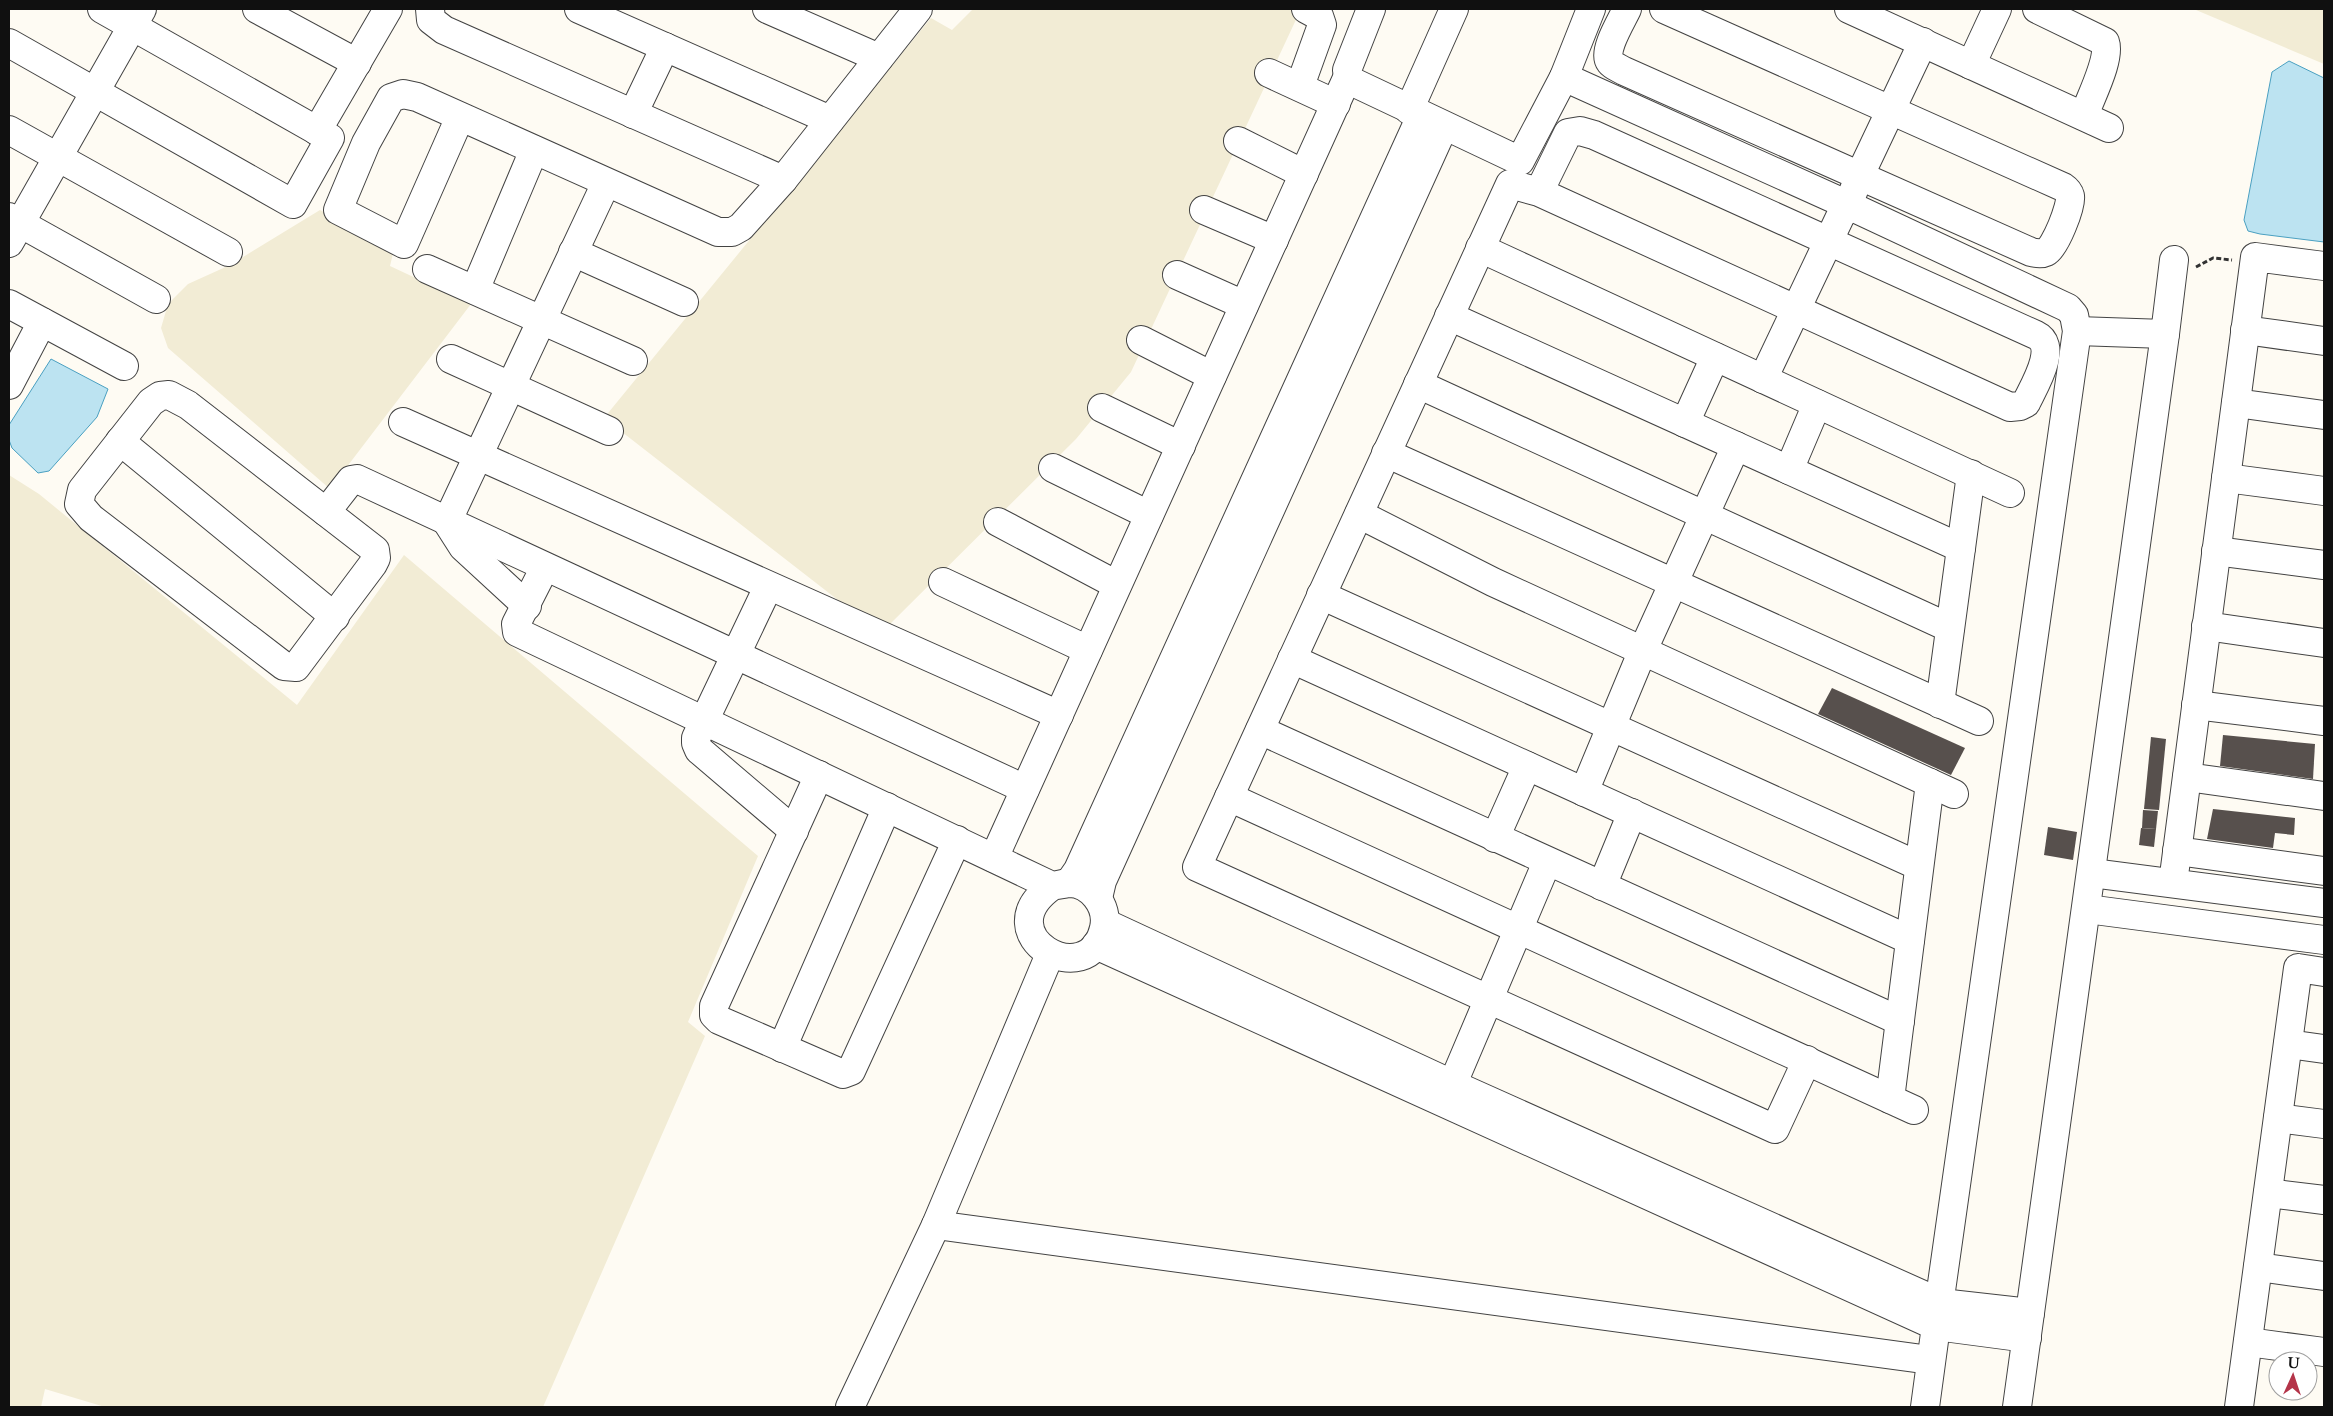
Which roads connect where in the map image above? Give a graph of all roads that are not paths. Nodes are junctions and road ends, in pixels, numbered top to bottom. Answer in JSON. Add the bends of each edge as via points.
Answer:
{"nodes":[{"id":1,"x":102,"y":9,"type":"edge"},
{"id":2,"x":257,"y":9,"type":"edge"},
{"id":3,"x":388,"y":9,"type":"edge"},
{"id":4,"x":430,"y":9,"type":"edge"},
{"id":5,"x":767,"y":9,"type":"edge"},
{"id":6,"x":918,"y":9,"type":"edge"},
{"id":7,"x":1306,"y":9,"type":"edge"},
{"id":8,"x":1371,"y":9,"type":"edge"},
{"id":9,"x":1454,"y":9,"type":"edge"},
{"id":10,"x":1591,"y":9,"type":"edge"},
{"id":11,"x":1627,"y":9,"type":"edge"},
{"id":12,"x":1664,"y":9,"type":"edge"},
{"id":13,"x":1997,"y":9,"type":"edge"},
{"id":14,"x":2037,"y":9,"type":"edge"},
{"id":15,"x":582,"y":10,"type":"edge"},
{"id":16,"x":1864,"y":12,"type":"edge"},
{"id":17,"x":137,"y":17,"type":"edge"},
{"id":18,"x":1923,"y":42,"type":"junction"},
{"id":19,"x":9,"y":43,"type":"edge"},
{"id":20,"x":665,"y":47,"type":"junction"},
{"id":21,"x":879,"y":58,"type":"junction"},
{"id":22,"x":357,"y":63,"type":"junction"},
{"id":23,"x":1972,"y":65,"type":"junction"},
{"id":24,"x":1269,"y":73,"type":"dead end"},
{"id":25,"x":1348,"y":76,"type":"junction"},
{"id":26,"x":1564,"y":78,"type":"junction"},
{"id":27,"x":1300,"y":86,"type":"junction"},
{"id":28,"x":95,"y":92,"type":"junction"},
{"id":29,"x":1336,"y":104,"type":"junction"},
{"id":30,"x":1891,"y":110,"type":"junction"},
{"id":31,"x":633,"y":114,"type":"junction"},
{"id":32,"x":2084,"y":116,"type":"junction"},
{"id":33,"x":460,"y":117,"type":"junction"},
{"id":34,"x":1425,"y":117,"type":"junction"},
{"id":35,"x":830,"y":120,"type":"junction"},
{"id":36,"x":2110,"y":128,"type":"dead end"},
{"id":37,"x":9,"y":130,"type":"edge"},
{"id":38,"x":318,"y":131,"type":"junction"},
{"id":39,"x":1238,"y":141,"type":"dead end"},
{"id":40,"x":534,"y":150,"type":"junction"},
{"id":41,"x":58,"y":157,"type":"junction"},
{"id":42,"x":1304,"y":174,"type":"junction"},
{"id":43,"x":1859,"y":177,"type":"junction"},
{"id":44,"x":783,"y":180,"type":"junction"},
{"id":45,"x":606,"y":183,"type":"junction"},
{"id":46,"x":1539,"y":192,"type":"junction"},
{"id":47,"x":1848,"y":205,"type":"junction"},
{"id":48,"x":1204,"y":210,"type":"dead end"},
{"id":49,"x":13,"y":228,"type":"edge"},
{"id":50,"x":1274,"y":240,"type":"junction"},
{"id":51,"x":1828,"y":242,"type":"junction"},
{"id":52,"x":1480,"y":248,"type":"junction"},
{"id":53,"x":228,"y":252,"type":"dead end"},
{"id":54,"x":573,"y":252,"type":"junction"},
{"id":55,"x":2324,"y":266,"type":"edge"},
{"id":56,"x":427,"y":269,"type":"dead end"},
{"id":57,"x":2173,"y":270,"type":"road end"},
{"id":58,"x":1177,"y":275,"type":"dead end"},
{"id":59,"x":474,"y":290,"type":"junction"},
{"id":60,"x":156,"y":299,"type":"dead end"},
{"id":61,"x":684,"y":302,"type":"dead end"},
{"id":62,"x":9,"y":304,"type":"edge"},
{"id":63,"x":1244,"y":305,"type":"junction"},
{"id":64,"x":1796,"y":310,"type":"junction"},
{"id":65,"x":1449,"y":316,"type":"junction"},
{"id":66,"x":542,"y":320,"type":"junction"},
{"id":67,"x":42,"y":322,"type":"junction"},
{"id":68,"x":2245,"y":330,"type":"junction"},
{"id":69,"x":2077,"y":331,"type":"junction"},
{"id":70,"x":2165,"y":334,"type":"junction"},
{"id":71,"x":1141,"y":340,"type":"dead end"},
{"id":72,"x":2324,"y":341,"type":"edge"},
{"id":73,"x":1715,"y":357,"type":"junction"},
{"id":74,"x":451,"y":359,"type":"dead end"},
{"id":75,"x":633,"y":361,"type":"dead end"},
{"id":76,"x":124,"y":366,"type":"dead end"},
{"id":77,"x":1212,"y":376,"type":"junction"},
{"id":78,"x":1763,"y":379,"type":"junction"},
{"id":79,"x":1418,"y":384,"type":"junction"},
{"id":80,"x":9,"y":385,"type":"edge"},
{"id":81,"x":510,"y":386,"type":"junction"},
{"id":82,"x":2236,"y":403,"type":"junction"},
{"id":83,"x":1817,"y":404,"type":"junction"},
{"id":84,"x":1102,"y":408,"type":"dead end"},
{"id":85,"x":2324,"y":415,"type":"edge"},
{"id":86,"x":402,"y":422,"type":"dead end"},
{"id":87,"x":1685,"y":423,"type":"junction"},
{"id":88,"x":609,"y":431,"type":"dead end"},
{"id":89,"x":120,"y":441,"type":"junction"},
{"id":90,"x":1181,"y":446,"type":"junction"},
{"id":91,"x":1736,"y":446,"type":"junction"},
{"id":92,"x":1386,"y":453,"type":"junction"},
{"id":93,"x":478,"y":456,"type":"junction"},
{"id":94,"x":1054,"y":468,"type":"dead end"},
{"id":95,"x":1789,"y":470,"type":"junction"},
{"id":96,"x":1971,"y":474,"type":"junction"},
{"id":97,"x":2226,"y":478,"type":"junction"},
{"id":98,"x":2324,"y":491,"type":"edge"},
{"id":99,"x":2010,"y":493,"type":"dead end"},
{"id":100,"x":326,"y":512,"type":"junction"},
{"id":101,"x":1359,"y":514,"type":"junction"},
{"id":102,"x":1149,"y":515,"type":"junction"},
{"id":103,"x":1704,"y":516,"type":"junction"},
{"id":104,"x":447,"y":522,"type":"junction"},
{"id":105,"x":998,"y":522,"type":"dead end"},
{"id":106,"x":1961,"y":548,"type":"junction"},
{"id":107,"x":2216,"y":551,"type":"junction"},
{"id":108,"x":2324,"y":566,"type":"edge"},
{"id":109,"x":545,"y":567,"type":"junction"},
{"id":110,"x":943,"y":582,"type":"dead end"},
{"id":111,"x":1673,"y":583,"type":"junction"},
{"id":112,"x":1117,"y":585,"type":"junction"},
{"id":113,"x":768,"y":587,"type":"junction"},
{"id":114,"x":1321,"y":595,"type":"junction"},
{"id":115,"x":527,"y":606,"type":"junction"},
{"id":116,"x":335,"y":617,"type":"junction"},
{"id":117,"x":2206,"y":626,"type":"junction"},
{"id":118,"x":1950,"y":628,"type":"junction"},
{"id":119,"x":2324,"y":643,"type":"edge"},
{"id":120,"x":1088,"y":650,"type":"junction"},
{"id":121,"x":1643,"y":650,"type":"junction"},
{"id":122,"x":736,"y":654,"type":"junction"},
{"id":123,"x":1292,"y":659,"type":"junction"},
{"id":124,"x":1940,"y":704,"type":"junction"},
{"id":125,"x":2196,"y":704,"type":"junction"},
{"id":126,"x":1059,"y":715,"type":"junction"},
{"id":127,"x":704,"y":721,"type":"junction"},
{"id":128,"x":1979,"y":721,"type":"dead end"},
{"id":129,"x":2324,"y":722,"type":"edge"},
{"id":130,"x":1611,"y":726,"type":"junction"},
{"id":131,"x":1260,"y":730,"type":"junction"},
{"id":132,"x":1526,"y":766,"type":"junction"},
{"id":133,"x":820,"y":775,"type":"junction"},
{"id":134,"x":2187,"y":777,"type":"junction"},
{"id":135,"x":1025,"y":788,"type":"junction"},
{"id":136,"x":1584,"y":792,"type":"junction"},
{"id":137,"x":2324,"y":796,"type":"edge"},
{"id":138,"x":1229,"y":797,"type":"junction"},
{"id":139,"x":887,"y":807,"type":"junction"},
{"id":140,"x":1632,"y":813,"type":"junction"},
{"id":141,"x":794,"y":831,"type":"junction"},
{"id":142,"x":1495,"y":838,"type":"junction"},
{"id":143,"x":957,"y":840,"type":"junction"},
{"id":144,"x":2177,"y":851,"type":"junction"},
{"id":145,"x":994,"y":858,"type":"junction"},
{"id":146,"x":1548,"y":862,"type":"junction"},
{"id":147,"x":1919,"y":866,"type":"junction"},
{"id":148,"x":2324,"y":871,"type":"edge"},
{"id":149,"x":2092,"y":873,"type":"junction"},
{"id":150,"x":2173,"y":883,"type":"junction"},
{"id":151,"x":1061,"y":885,"type":"junction"},
{"id":152,"x":1602,"y":886,"type":"junction"},
{"id":153,"x":2324,"y":903,"type":"edge"},
{"id":154,"x":2086,"y":908,"type":"junction"},
{"id":155,"x":1100,"y":922,"type":"junction"},
{"id":156,"x":1518,"y":928,"type":"junction"},
{"id":157,"x":1910,"y":940,"type":"junction"},
{"id":158,"x":2324,"y":940,"type":"edge"},
{"id":159,"x":1050,"y":954,"type":"junction"},
{"id":160,"x":2324,"y":972,"type":"edge"},
{"id":161,"x":1487,"y":999,"type":"junction"},
{"id":162,"x":1900,"y":1021,"type":"junction"},
{"id":163,"x":2288,"y":1044,"type":"junction"},
{"id":164,"x":782,"y":1048,"type":"junction"},
{"id":165,"x":2324,"y":1049,"type":"edge"},
{"id":166,"x":1807,"y":1060,"type":"junction"},
{"id":167,"x":1448,"y":1094,"type":"junction"},
{"id":168,"x":2278,"y":1118,"type":"junction"},
{"id":169,"x":2324,"y":1124,"type":"edge"},
{"id":170,"x":2268,"y":1193,"type":"junction"},
{"id":171,"x":2324,"y":1200,"type":"edge"},
{"id":172,"x":936,"y":1225,"type":"junction"},
{"id":173,"x":2258,"y":1268,"type":"junction"},
{"id":174,"x":2324,"y":1276,"type":"edge"},
{"id":175,"x":1938,"y":1315,"type":"junction"},
{"id":176,"x":2028,"y":1326,"type":"junction"},
{"id":177,"x":2248,"y":1342,"type":"junction"},
{"id":178,"x":2324,"y":1352,"type":"edge"},
{"id":179,"x":1930,"y":1360,"type":"junction"},
{"id":180,"x":850,"y":1407,"type":"edge"},
{"id":181,"x":1925,"y":1407,"type":"edge"},
{"id":182,"x":2017,"y":1407,"type":"edge"},
{"id":183,"x":2239,"y":1407,"type":"edge"}],
"edges":[{"from":1,"to":17,"type":"street"},
{"from":2,"to":22,"type":"street"},
{"from":3,"to":22,"type":"street"},
{"from":4,"to":31,"type":"street","via":[[431,20],[444,30]]},
{"from":5,"to":21,"type":"street"},
{"from":6,"to":21,"type":"street"},
{"from":7,"to":27,"type":"street","via":[[1319,16],[1322,25]]},
{"from":8,"to":25,"type":"street","via":[[1347,70]]},
{"from":9,"to":34,"type":"street"},
{"from":10,"to":26,"type":"street"},
{"from":11,"to":43,"type":"street","via":[[1608,48],[1610,63],[1643,81]]},
{"from":12,"to":30,"type":"street"},
{"from":13,"to":23,"type":"street"},
{"from":14,"to":32,"type":"street","via":[[2105,42],[2105,62]]},
{"from":15,"to":20,"type":"street"},
{"from":16,"to":18,"type":"street"},
{"from":17,"to":28,"type":"street"},
{"from":17,"to":38,"type":"street"},
{"from":18,"to":23,"type":"street"},
{"from":18,"to":30,"type":"street"},
{"from":19,"to":28,"type":"street"},
{"from":20,"to":31,"type":"street"},
{"from":20,"to":35,"type":"street"},
{"from":21,"to":35,"type":"street"},
{"from":22,"to":38,"type":"street"},
{"from":23,"to":32,"type":"street"},
{"from":24,"to":27,"type":"street"},
{"from":25,"to":29,"type":"street"},
{"from":25,"to":34,"type":"street","via":[[1353,82]]},
{"from":26,"to":34,"type":"street","via":[[1520,161]]},
{"from":26,"to":47,"type":"street"},
{"from":27,"to":29,"type":"street"},
{"from":28,"to":38,"type":"street","via":[[292,204],[330,138]]},
{"from":28,"to":41,"type":"street"},
{"from":29,"to":42,"type":"street"},
{"from":30,"to":43,"type":"street"},
{"from":30,"to":43,"type":"street","via":[[2064,187],[2070,201],[2051,249],[2030,252]]},
{"from":31,"to":44,"type":"street"},
{"from":32,"to":36,"type":"street"},
{"from":33,"to":33,"type":"street","via":[[410,94],[391,98],[366,143],[338,210],[404,244]]},
{"from":33,"to":40,"type":"street"},
{"from":34,"to":151,"type":"street","via":[[1078,870]]},
{"from":34,"to":155,"type":"street","via":[[1102,881]]},
{"from":35,"to":44,"type":"street"},
{"from":37,"to":41,"type":"street"},
{"from":39,"to":42,"type":"street"},
{"from":40,"to":45,"type":"street"},
{"from":40,"to":59,"type":"street"},
{"from":41,"to":49,"type":"street"},
{"from":41,"to":53,"type":"street"},
{"from":42,"to":50,"type":"street"},
{"from":43,"to":47,"type":"street"},
{"from":44,"to":45,"type":"street","via":[[740,227],[728,233],[718,232]]},
{"from":45,"to":54,"type":"street"},
{"from":46,"to":51,"type":"street","via":[[1568,133],[1580,132],[1594,135]]},
{"from":46,"to":52,"type":"street","via":[[1510,184]]},
{"from":46,"to":64,"type":"street"},
{"from":47,"to":51,"type":"street"},
{"from":47,"to":69,"type":"street","via":[[2068,308],[2074,315]]},
{"from":48,"to":50,"type":"street"},
{"from":49,"to":60,"type":"street"},
{"from":50,"to":63,"type":"street"},
{"from":51,"to":64,"type":"street"},
{"from":51,"to":64,"type":"street","via":[[2040,337],[2046,345],[2046,352],[2026,403],[2010,407]]},
{"from":52,"to":65,"type":"street"},
{"from":52,"to":73,"type":"street"},
{"from":54,"to":61,"type":"street"},
{"from":54,"to":66,"type":"street"},
{"from":55,"to":68,"type":"street","via":[[2255,257]]},
{"from":56,"to":59,"type":"street"},
{"from":57,"to":70,"type":"street"},
{"from":58,"to":63,"type":"street"},
{"from":59,"to":66,"type":"street"},
{"from":62,"to":67,"type":"street"},
{"from":63,"to":77,"type":"street"},
{"from":64,"to":78,"type":"street"},
{"from":65,"to":79,"type":"street"},
{"from":65,"to":87,"type":"street"},
{"from":66,"to":75,"type":"street"},
{"from":66,"to":81,"type":"street"},
{"from":67,"to":76,"type":"street"},
{"from":67,"to":80,"type":"street"},
{"from":68,"to":72,"type":"street"},
{"from":68,"to":82,"type":"street"},
{"from":69,"to":70,"type":"street"},
{"from":69,"to":175,"type":"street"},
{"from":70,"to":149,"type":"street"},
{"from":71,"to":77,"type":"street"},
{"from":73,"to":78,"type":"street"},
{"from":73,"to":87,"type":"street"},
{"from":74,"to":81,"type":"street"},
{"from":77,"to":90,"type":"street"},
{"from":78,"to":83,"type":"street"},
{"from":79,"to":92,"type":"street"},
{"from":79,"to":103,"type":"street"},
{"from":81,"to":88,"type":"street"},
{"from":81,"to":93,"type":"street"},
{"from":82,"to":85,"type":"street"},
{"from":82,"to":97,"type":"street"},
{"from":83,"to":95,"type":"street"},
{"from":83,"to":96,"type":"street"},
{"from":84,"to":90,"type":"street"},
{"from":86,"to":93,"type":"street"},
{"from":87,"to":91,"type":"street"},
{"from":89,"to":100,"type":"street","via":[[151,402],[160,396],[178,398]]},
{"from":89,"to":116,"type":"street"},
{"from":89,"to":116,"type":"street","via":[[82,490],[79,504],[91,518],[287,668],[298,666]]},
{"from":90,"to":102,"type":"street"},
{"from":91,"to":95,"type":"street"},
{"from":91,"to":103,"type":"street"},
{"from":92,"to":101,"type":"street"},
{"from":92,"to":111,"type":"street"},
{"from":93,"to":104,"type":"street"},
{"from":93,"to":113,"type":"street"},
{"from":94,"to":102,"type":"street"},
{"from":95,"to":106,"type":"street"},
{"from":96,"to":99,"type":"street"},
{"from":96,"to":106,"type":"street"},
{"from":97,"to":98,"type":"street"},
{"from":97,"to":107,"type":"street"},
{"from":100,"to":104,"type":"street","via":[[351,480],[357,479]]},
{"from":100,"to":116,"type":"street","via":[[375,550],[376,555]]},
{"from":101,"to":114,"type":"street"},
{"from":101,"to":121,"type":"street","via":[[1493,582]]},
{"from":102,"to":112,"type":"street"},
{"from":103,"to":111,"type":"street"},
{"from":103,"to":118,"type":"street"},
{"from":104,"to":109,"type":"street"},
{"from":104,"to":115,"type":"street","via":[[463,547]]},
{"from":105,"to":112,"type":"street"},
{"from":106,"to":118,"type":"street"},
{"from":107,"to":108,"type":"street"},
{"from":107,"to":117,"type":"street"},
{"from":109,"to":115,"type":"street"},
{"from":109,"to":122,"type":"street"},
{"from":110,"to":120,"type":"street"},
{"from":111,"to":121,"type":"street"},
{"from":111,"to":124,"type":"street"},
{"from":112,"to":120,"type":"street"},
{"from":113,"to":122,"type":"street"},
{"from":113,"to":126,"type":"street"},
{"from":114,"to":123,"type":"street"},
{"from":114,"to":130,"type":"street"},
{"from":115,"to":127,"type":"street","via":[[516,624],[517,632]]},
{"from":117,"to":119,"type":"street"},
{"from":117,"to":125,"type":"street"},
{"from":118,"to":124,"type":"street"},
{"from":120,"to":126,"type":"street"},
{"from":121,"to":130,"type":"street"},
{"from":121,"to":147,"type":"street","via":[[1942,789]]},
{"from":122,"to":127,"type":"street"},
{"from":122,"to":135,"type":"street"},
{"from":123,"to":131,"type":"street"},
{"from":123,"to":132,"type":"street"},
{"from":124,"to":128,"type":"street"},
{"from":125,"to":129,"type":"street"},
{"from":125,"to":134,"type":"street"},
{"from":126,"to":135,"type":"street"},
{"from":127,"to":133,"type":"street"},
{"from":127,"to":141,"type":"street","via":[[696,738],[699,750]]},
{"from":130,"to":136,"type":"street"},
{"from":130,"to":147,"type":"street"},
{"from":131,"to":138,"type":"street"},
{"from":131,"to":142,"type":"street"},
{"from":132,"to":136,"type":"street"},
{"from":132,"to":142,"type":"street"},
{"from":133,"to":139,"type":"street"},
{"from":133,"to":141,"type":"street"},
{"from":134,"to":137,"type":"street"},
{"from":134,"to":144,"type":"street"},
{"from":135,"to":145,"type":"street"},
{"from":136,"to":140,"type":"street"},
{"from":138,"to":156,"type":"street"},
{"from":138,"to":161,"type":"street","via":[[1197,867]]},
{"from":139,"to":143,"type":"street"},
{"from":139,"to":164,"type":"street"},
{"from":140,"to":152,"type":"street"},
{"from":140,"to":157,"type":"street"},
{"from":141,"to":164,"type":"street","via":[[713,1011],[719,1020]]},
{"from":142,"to":146,"type":"street"},
{"from":143,"to":145,"type":"street"},
{"from":143,"to":164,"type":"street","via":[[851,1071],[843,1074]]},
{"from":144,"to":148,"type":"street"},
{"from":144,"to":150,"type":"street"},
{"from":145,"to":151,"type":"street"},
{"from":146,"to":152,"type":"street"},
{"from":146,"to":156,"type":"street"},
{"from":147,"to":157,"type":"street"},
{"from":149,"to":150,"type":"street"},
{"from":149,"to":154,"type":"street"},
{"from":150,"to":153,"type":"street"},
{"from":151,"to":155,"type":"street","via":[[1085,887]]},
{"from":151,"to":159,"type":"street","via":[[1038,896],[1030,911],[1030,928],[1037,944]]},
{"from":152,"to":162,"type":"street"},
{"from":154,"to":158,"type":"street"},
{"from":154,"to":176,"type":"street"},
{"from":155,"to":159,"type":"street","via":[[1083,955],[1066,958]]},
{"from":155,"to":167,"type":"street"},
{"from":156,"to":161,"type":"street"},
{"from":156,"to":166,"type":"street"},
{"from":157,"to":162,"type":"street"},
{"from":159,"to":172,"type":"street"},
{"from":160,"to":163,"type":"street","via":[[2298,968]]},
{"from":161,"to":166,"type":"street","via":[[1775,1129]]},
{"from":161,"to":167,"type":"street"},
{"from":162,"to":166,"type":"street","via":[[1902,1104]]},
{"from":163,"to":165,"type":"street"},
{"from":163,"to":168,"type":"street"},
{"from":167,"to":175,"type":"street"},
{"from":168,"to":169,"type":"street"},
{"from":168,"to":170,"type":"street"},
{"from":170,"to":171,"type":"street"},
{"from":170,"to":173,"type":"street"},
{"from":172,"to":179,"type":"street"},
{"from":172,"to":180,"type":"street"},
{"from":173,"to":174,"type":"street"},
{"from":173,"to":177,"type":"street"},
{"from":175,"to":176,"type":"street"},
{"from":175,"to":179,"type":"street"},
{"from":176,"to":182,"type":"street"},
{"from":177,"to":178,"type":"street"},
{"from":177,"to":183,"type":"street"},
{"from":179,"to":181,"type":"street"}]}
